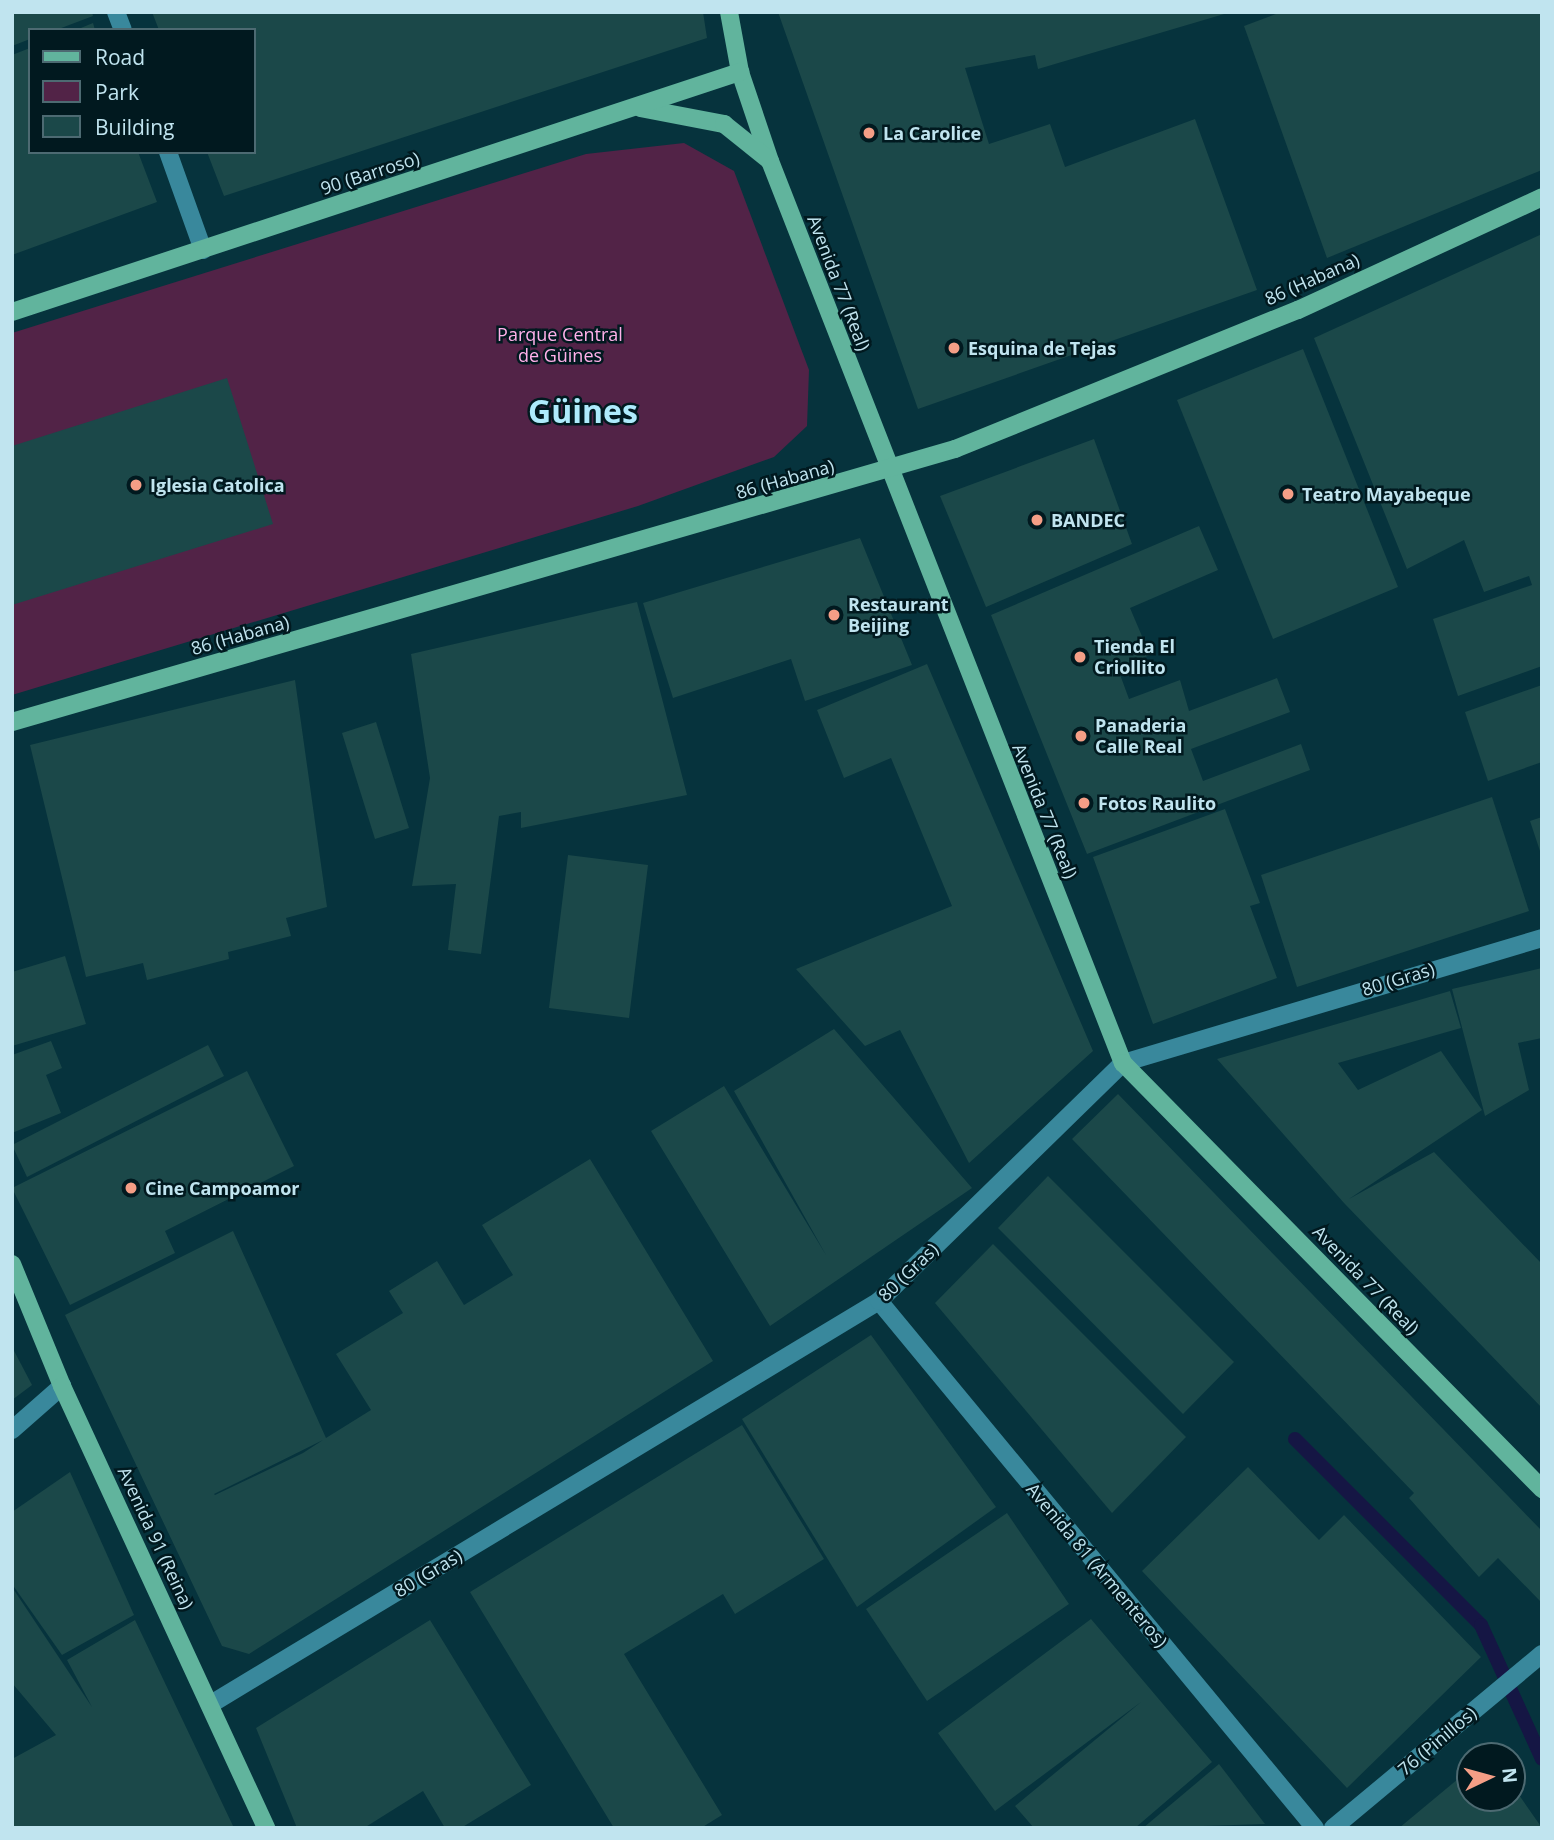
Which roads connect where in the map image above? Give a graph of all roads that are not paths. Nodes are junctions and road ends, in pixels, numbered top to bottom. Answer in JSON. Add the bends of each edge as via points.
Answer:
{"nodes":[{"id":1,"x":729,"y":12,"type":"edge"},
{"id":2,"x":740,"y":72,"type":"junction"},
{"id":3,"x":633,"y":107,"type":"junction"},
{"id":4,"x":169,"y":154,"type":"edge"},
{"id":5,"x":770,"y":161,"type":"junction"},
{"id":6,"x":1542,"y":197,"type":"edge"},
{"id":7,"x":203,"y":250,"type":"junction"},
{"id":8,"x":12,"y":312,"type":"edge"},
{"id":9,"x":887,"y":470,"type":"junction"},
{"id":10,"x":12,"y":722,"type":"edge"},
{"id":11,"x":1542,"y":938,"type":"edge"},
{"id":12,"x":1124,"y":1063,"type":"junction"},
{"id":13,"x":12,"y":1264,"type":"edge"},
{"id":14,"x":879,"y":1301,"type":"junction"},
{"id":15,"x":62,"y":1386,"type":"junction"},
{"id":16,"x":12,"y":1430,"type":"edge"},
{"id":17,"x":1542,"y":1489,"type":"edge"},
{"id":18,"x":1542,"y":1654,"type":"edge"},
{"id":19,"x":211,"y":1704,"type":"junction"},
{"id":20,"x":266,"y":1828,"type":"edge"},
{"id":21,"x":1315,"y":1828,"type":"edge"},
{"id":22,"x":1333,"y":1828,"type":"edge"}],
"edges":[{"from":1,"to":2,"type":"main road","name":"Avenida 77 (Real)"},
{"from":2,"to":3,"type":"main road","name":"90 (Barroso)"},
{"from":2,"to":5,"type":"main road","name":"Avenida 77 (Real)"},
{"from":3,"to":5,"type":"main road","via":[[724,124]]},
{"from":3,"to":7,"type":"main road","name":"90 (Barroso)"},
{"from":4,"to":7,"type":"street"},
{"from":5,"to":9,"type":"main road","name":"Avenida 77 (Real)"},
{"from":6,"to":9,"type":"main road","name":"86 (Habana)","via":[[1298,310]]},
{"from":7,"to":8,"type":"main road","name":"90 (Barroso)"},
{"from":9,"to":10,"type":"main road","name":"86 (Habana)"},
{"from":9,"to":12,"type":"main road","name":"Avenida 77 (Real)"},
{"from":11,"to":12,"type":"street","name":"80 (Gras)"},
{"from":12,"to":14,"type":"street","name":"80 (Gras)"},
{"from":12,"to":17,"type":"main road","name":"Avenida 77 (Real)"},
{"from":13,"to":15,"type":"main road","name":"Avenida 91 (Reina)"},
{"from":14,"to":19,"type":"street","name":"80 (Gras)"},
{"from":14,"to":21,"type":"street","name":"Avenida 81 (Armenteros)"},
{"from":15,"to":16,"type":"street"},
{"from":15,"to":19,"type":"main road","name":"Avenida 91 (Reina)"},
{"from":18,"to":22,"type":"street","name":"76 (Pinillos)"},
{"from":19,"to":20,"type":"main road","name":"Avenida 91 (Reina)"}]}
